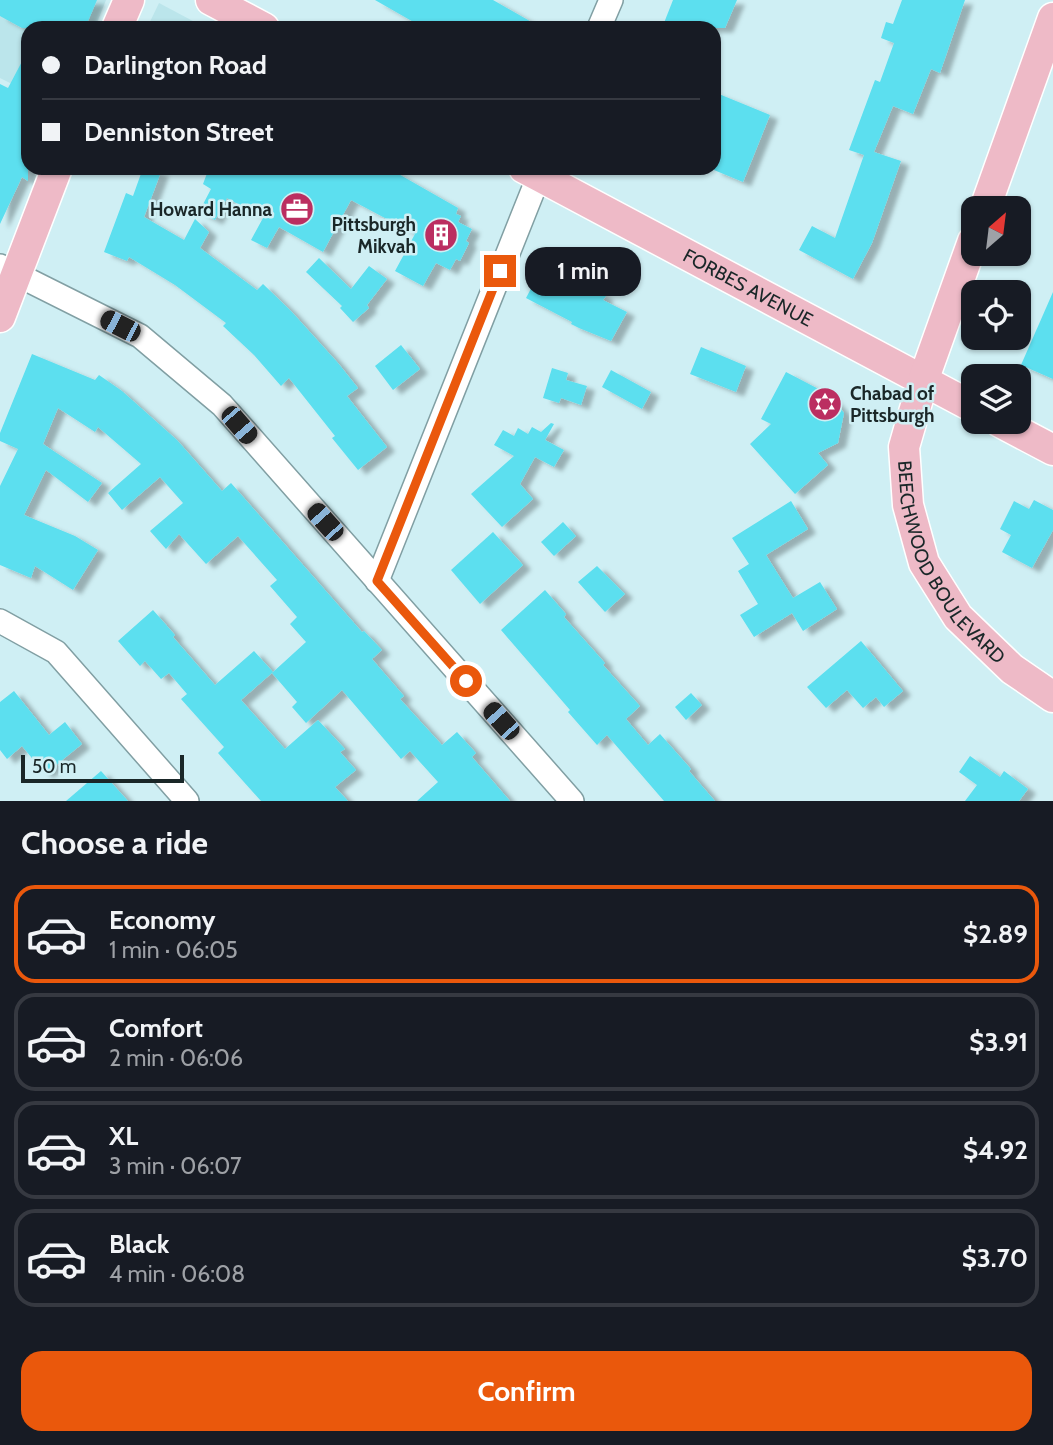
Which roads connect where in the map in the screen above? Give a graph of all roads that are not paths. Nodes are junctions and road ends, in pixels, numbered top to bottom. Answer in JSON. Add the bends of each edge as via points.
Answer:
{"nodes":[{"id":1,"x":128,"y":0,"type":"edge"},
{"id":2,"x":211,"y":0,"type":"edge"},
{"id":3,"x":611,"y":0,"type":"edge"},
{"id":4,"x":1053,"y":18,"type":"edge"},
{"id":5,"x":120,"y":21,"type":"edge"},
{"id":6,"x":251,"y":21,"type":"edge"},
{"id":7,"x":602,"y":21,"type":"edge"},
{"id":8,"x":54,"y":175,"type":"edge"},
{"id":9,"x":533,"y":175,"type":"edge"},
{"id":10,"x":544,"y":175,"type":"edge"},
{"id":11,"x":989,"y":196,"type":"edge"},
{"id":12,"x":964,"y":266,"type":"edge"},
{"id":13,"x":9,"y":271,"type":"edge"},
{"id":14,"x":0,"y":317,"type":"edge"},
{"id":15,"x":923,"y":381,"type":"junction"},
{"id":16,"x":961,"y":401,"type":"edge"},
{"id":17,"x":1023,"y":434,"type":"edge"},
{"id":18,"x":1053,"y":450,"type":"edge"},
{"id":19,"x":377,"y":581,"type":"junction"},
{"id":20,"x":0,"y":621,"type":"edge"},
{"id":21,"x":1053,"y":697,"type":"edge"},
{"id":22,"x":187,"y":801,"type":"edge"},
{"id":23,"x":572,"y":801,"type":"edge"}],
"edges":[{"from":1,"to":5,"type":"main road"},
{"from":2,"to":6,"type":"main road"},
{"from":3,"to":7,"type":"street"},
{"from":4,"to":11,"type":"main road"},
{"from":8,"to":13,"type":"main road"},
{"from":9,"to":19,"type":"street"},
{"from":10,"to":15,"type":"main road","name":"FORBES AVENUE"},
{"from":12,"to":15,"type":"main road","name":"BEECHWOOD BOULEVARD"},
{"from":13,"to":14,"type":"main road"},
{"from":13,"to":19,"type":"street","via":[[140,336],[222,405]]},
{"from":15,"to":16,"type":"main road","name":"FORBES AVENUE"},
{"from":15,"to":21,"type":"main road","name":"BEECHWOOD BOULEVARD","via":[[904,447],[908,505],[924,563],[958,617],[1012,669]]},
{"from":17,"to":18,"type":"main road"},
{"from":19,"to":23,"type":"street"},
{"from":20,"to":22,"type":"street","via":[[56,652]]}]}
